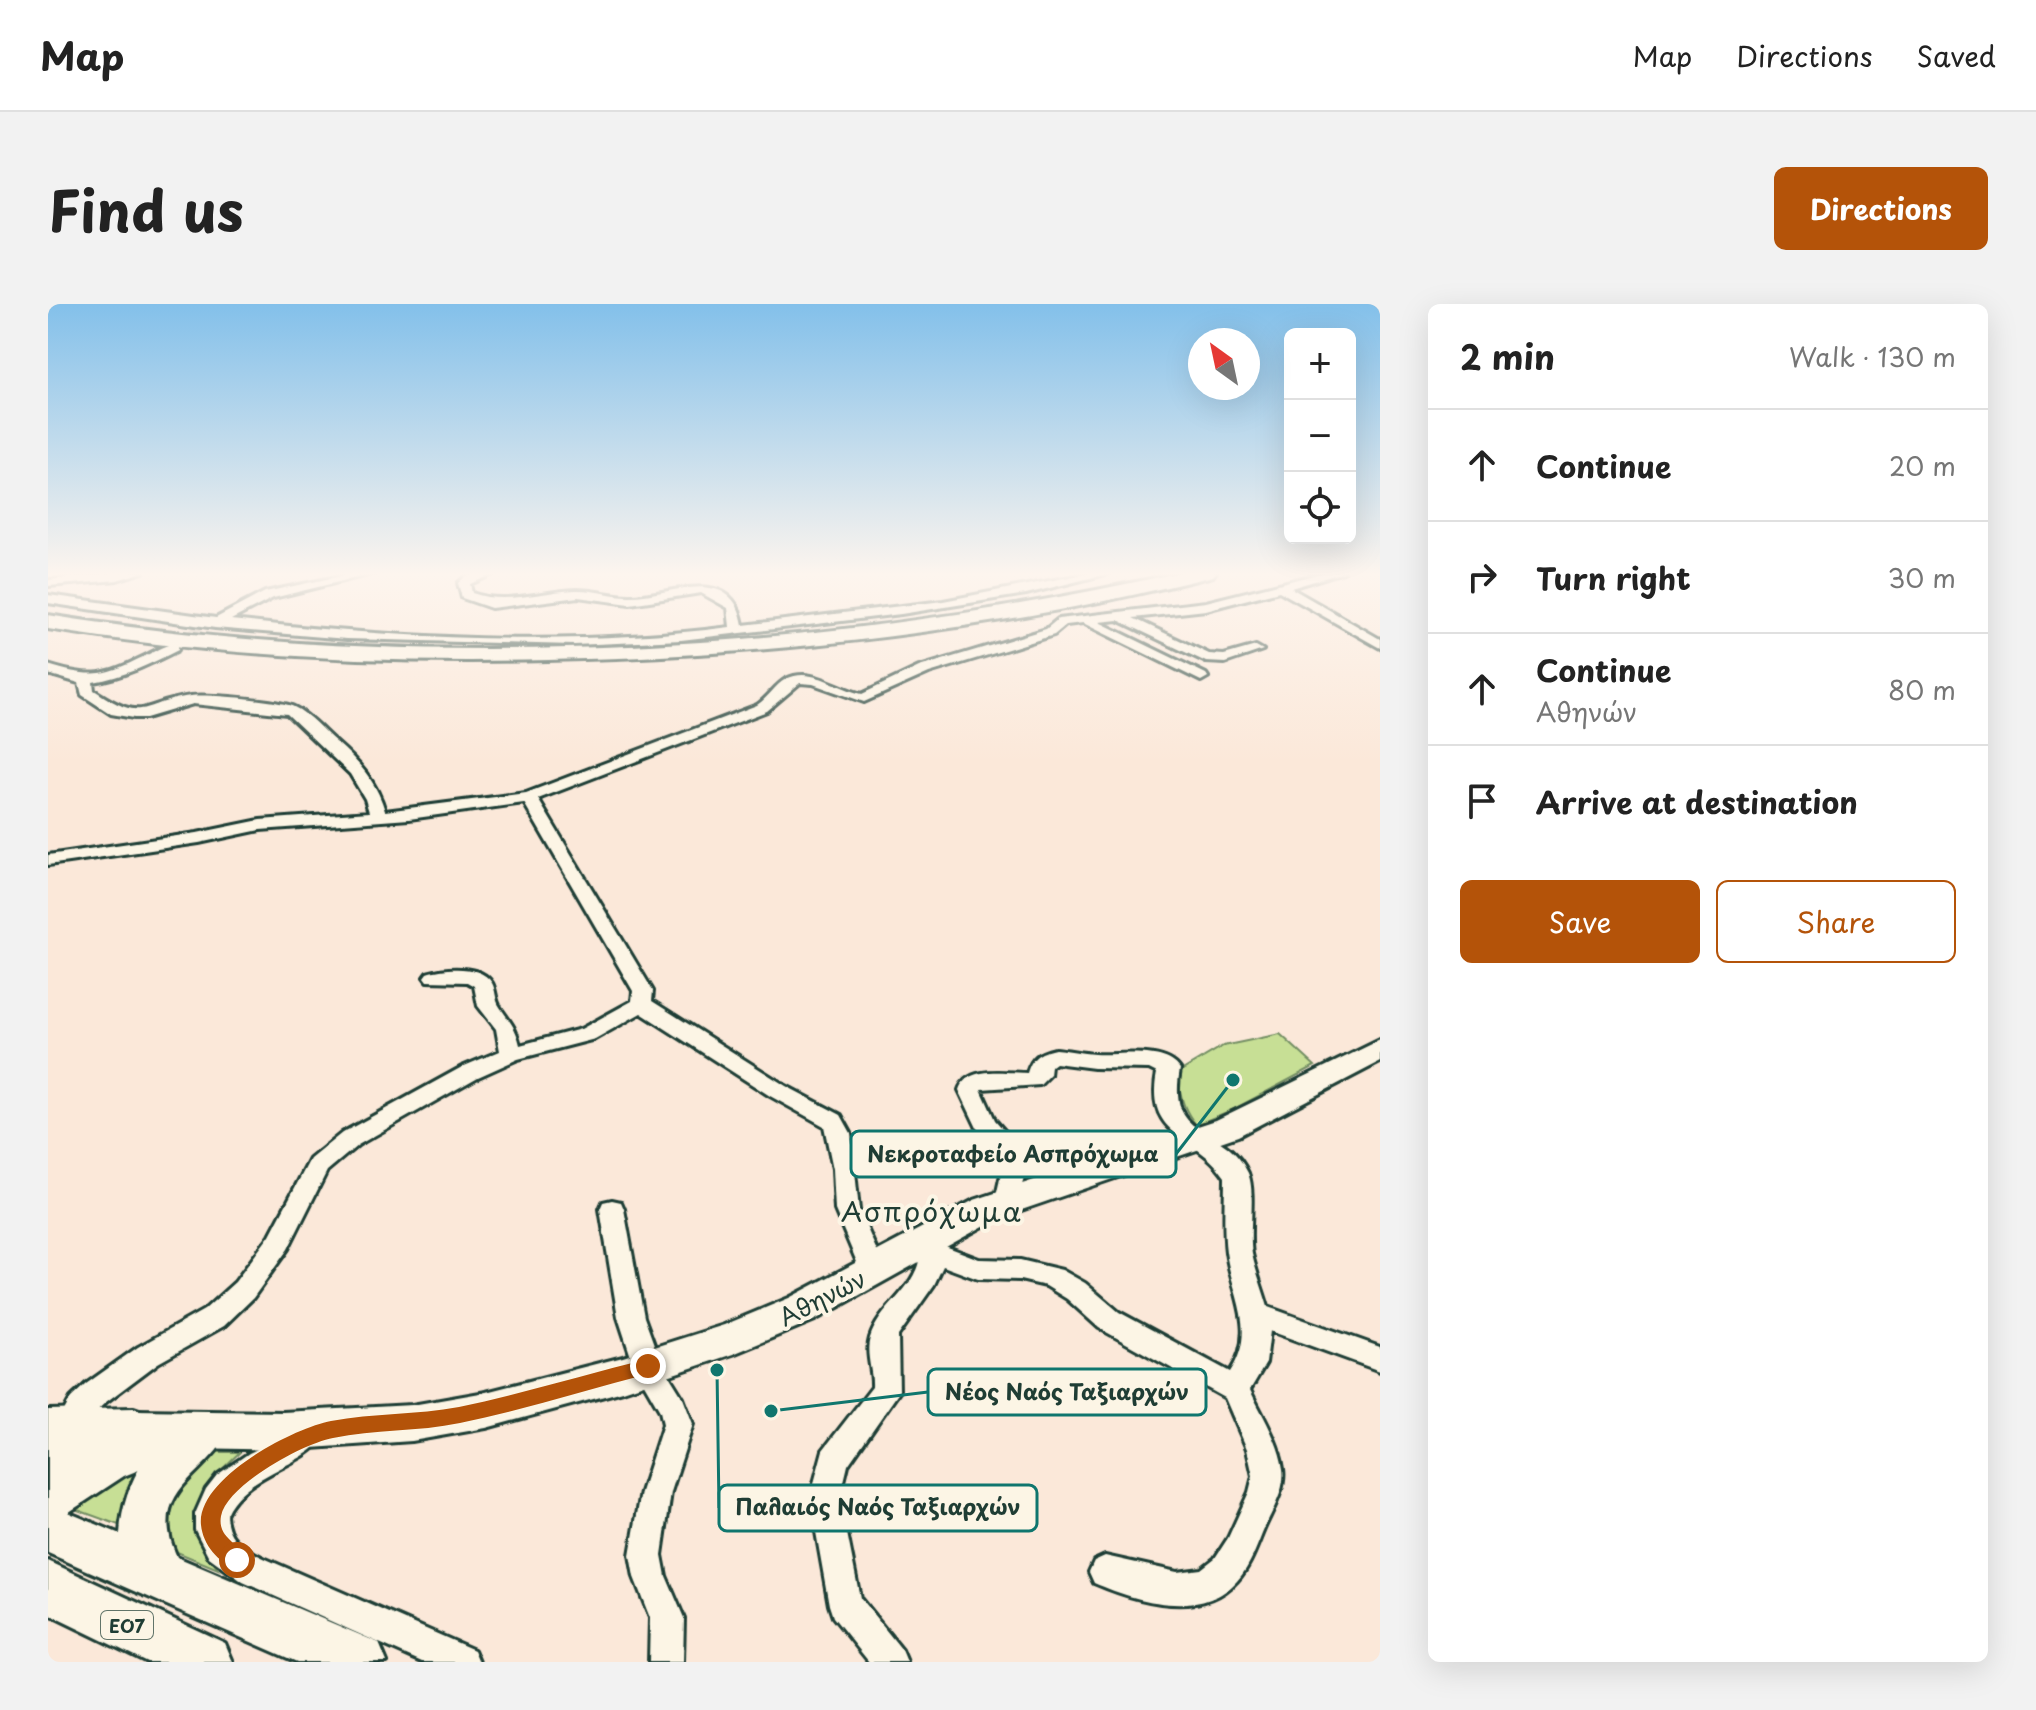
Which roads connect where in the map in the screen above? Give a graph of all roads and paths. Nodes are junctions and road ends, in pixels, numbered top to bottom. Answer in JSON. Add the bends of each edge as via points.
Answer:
{"nodes":[{"id":1,"x":147,"y":635,"type":"edge"},
{"id":2,"x":248,"y":635,"type":"tunnel mouth"},
{"id":3,"x":360,"y":635,"type":"edge"},
{"id":4,"x":679,"y":635,"type":"edge"},
{"id":5,"x":755,"y":635,"type":"edge"},
{"id":6,"x":846,"y":635,"type":"edge"},
{"id":7,"x":1037,"y":635,"type":"edge"},
{"id":8,"x":1117,"y":635,"type":"edge"},
{"id":9,"x":1160,"y":635,"type":"edge"},
{"id":10,"x":173,"y":647,"type":"tunnel mouth"},
{"id":11,"x":1256,"y":650,"type":"dead end"},
{"id":12,"x":48,"y":669,"type":"edge"},
{"id":13,"x":1201,"y":677,"type":"dead end"},
{"id":14,"x":86,"y":681,"type":"junction"},
{"id":15,"x":529,"y":797,"type":"junction"},
{"id":16,"x":378,"y":816,"type":"junction"},
{"id":17,"x":48,"y":860,"type":"edge"},
{"id":18,"x":434,"y":977,"type":"dead end"},
{"id":19,"x":642,"y":1004,"type":"junction"},
{"id":20,"x":1380,"y":1050,"type":"edge"},
{"id":21,"x":511,"y":1054,"type":"junction"},
{"id":22,"x":1196,"y":1139,"type":"junction"},
{"id":23,"x":1016,"y":1159,"type":"junction"},
{"id":24,"x":1078,"y":1177,"type":"junction"},
{"id":25,"x":1007,"y":1201,"type":"junction"},
{"id":26,"x":612,"y":1209,"type":"dead end"},
{"id":27,"x":934,"y":1245,"type":"junction"},
{"id":28,"x":873,"y":1272,"type":"junction"},
{"id":29,"x":1258,"y":1315,"type":"junction"},
{"id":30,"x":1380,"y":1359,"type":"edge"},
{"id":31,"x":648,"y":1366,"type":"junction"},
{"id":32,"x":1235,"y":1389,"type":"junction"},
{"id":33,"x":134,"y":1429,"type":"joint"},
{"id":34,"x":329,"y":1429,"type":"junction"},
{"id":35,"x":217,"y":1431,"type":"junction"},
{"id":36,"x":55,"y":1444,"type":"edge"},
{"id":37,"x":48,"y":1502,"type":"edge"},
{"id":38,"x":48,"y":1528,"type":"edge"},
{"id":39,"x":1105,"y":1572,"type":"dead end"},
{"id":40,"x":158,"y":1575,"type":"junction"},
{"id":41,"x":48,"y":1587,"type":"edge"},
{"id":42,"x":206,"y":1662,"type":"edge"},
{"id":43,"x":360,"y":1662,"type":"edge"},
{"id":44,"x":462,"y":1662,"type":"edge"},
{"id":45,"x":666,"y":1662,"type":"edge"},
{"id":46,"x":890,"y":1662,"type":"edge"}],
"edges":[{"from":1,"to":6,"type":"highway","via":[[344,652],[474,654],[661,650]]},
{"from":2,"to":5,"type":"highway","via":[[447,645]]},
{"from":3,"to":4,"type":"street","via":[[471,641]]},
{"from":7,"to":15,"type":"street","via":[[924,670],[864,698],[795,680],[762,708]]},
{"from":8,"to":13,"type":"street"},
{"from":9,"to":11,"type":"street","via":[[1206,658],[1220,660]]},
{"from":10,"to":14,"type":"street"},
{"from":12,"to":14,"type":"street","via":[[63,678]]},
{"from":14,"to":16,"type":"street","via":[[87,692],[116,711],[134,714],[192,700],[292,711],[362,777]]},
{"from":15,"to":16,"type":"street"},
{"from":15,"to":19,"type":"street","via":[[643,991]]},
{"from":16,"to":17,"type":"street","via":[[249,827]]},
{"from":18,"to":21,"type":"street","via":[[471,976],[483,984],[488,1006],[506,1028]]},
{"from":19,"to":21,"type":"street","via":[[588,1034]]},
{"from":19,"to":28,"type":"street","via":[[833,1121],[845,1169],[847,1210]]},
{"from":20,"to":22,"type":"main road","name":"Αθηνών","via":[[1247,1119]]},
{"from":21,"to":36,"type":"street","via":[[369,1126],[331,1153],[314,1172],[279,1242],[244,1290],[214,1318],[148,1355],[96,1393]]},
{"from":22,"to":23,"type":"street","via":[[1168,1113],[1163,1088],[1169,1069],[1161,1064],[1055,1056],[1040,1064],[1039,1075],[1032,1080],[971,1085],[986,1124]]},
{"from":22,"to":24,"type":"main road","name":"Αθηνών"},
{"from":22,"to":29,"type":"street","via":[[1237,1176],[1239,1252]]},
{"from":23,"to":24,"type":"street"},
{"from":23,"to":25,"type":"street"},
{"from":24,"to":25,"type":"main road","name":"Αθηνών"},
{"from":25,"to":27,"type":"main road","name":"Αθηνών"},
{"from":26,"to":31,"type":"street","via":[[624,1293]]},
{"from":27,"to":28,"type":"main road","name":"Αθηνών"},
{"from":27,"to":32,"type":"street","via":[[978,1269],[1053,1277],[1109,1320]]},
{"from":27,"to":46,"type":"street","via":[[931,1267],[884,1335],[885,1392],[834,1460],[825,1498],[845,1605]]},
{"from":28,"to":31,"type":"main road","name":"Αθηνών","via":[[757,1329]]},
{"from":29,"to":30,"type":"street"},
{"from":29,"to":32,"type":"street","via":[[1252,1363]]},
{"from":31,"to":34,"type":"main road","name":"Αθηνών","via":[[458,1415]]},
{"from":31,"to":45,"type":"street","via":[[678,1424],[656,1492],[646,1555],[667,1618]]},
{"from":32,"to":39,"type":"street","via":[[1267,1464],[1268,1482],[1229,1568],[1207,1584],[1176,1588]]},
{"from":33,"to":35,"type":"main road"},
{"from":33,"to":36,"type":"main road"},
{"from":34,"to":35,"type":"main road","name":"Αθηνών"},
{"from":34,"to":44,"type":"street","via":[[260,1462],[229,1485],[212,1511],[215,1538],[225,1551],[258,1571]]},
{"from":35,"to":37,"type":"main road","via":[[127,1454]]},
{"from":35,"to":40,"type":"main road","via":[[172,1459],[157,1483],[146,1511],[145,1548]]},
{"from":38,"to":40,"type":"main road"},
{"from":40,"to":43,"type":"main road"},
{"from":41,"to":42,"type":"main road","number":"ΕΟ7"}]}
